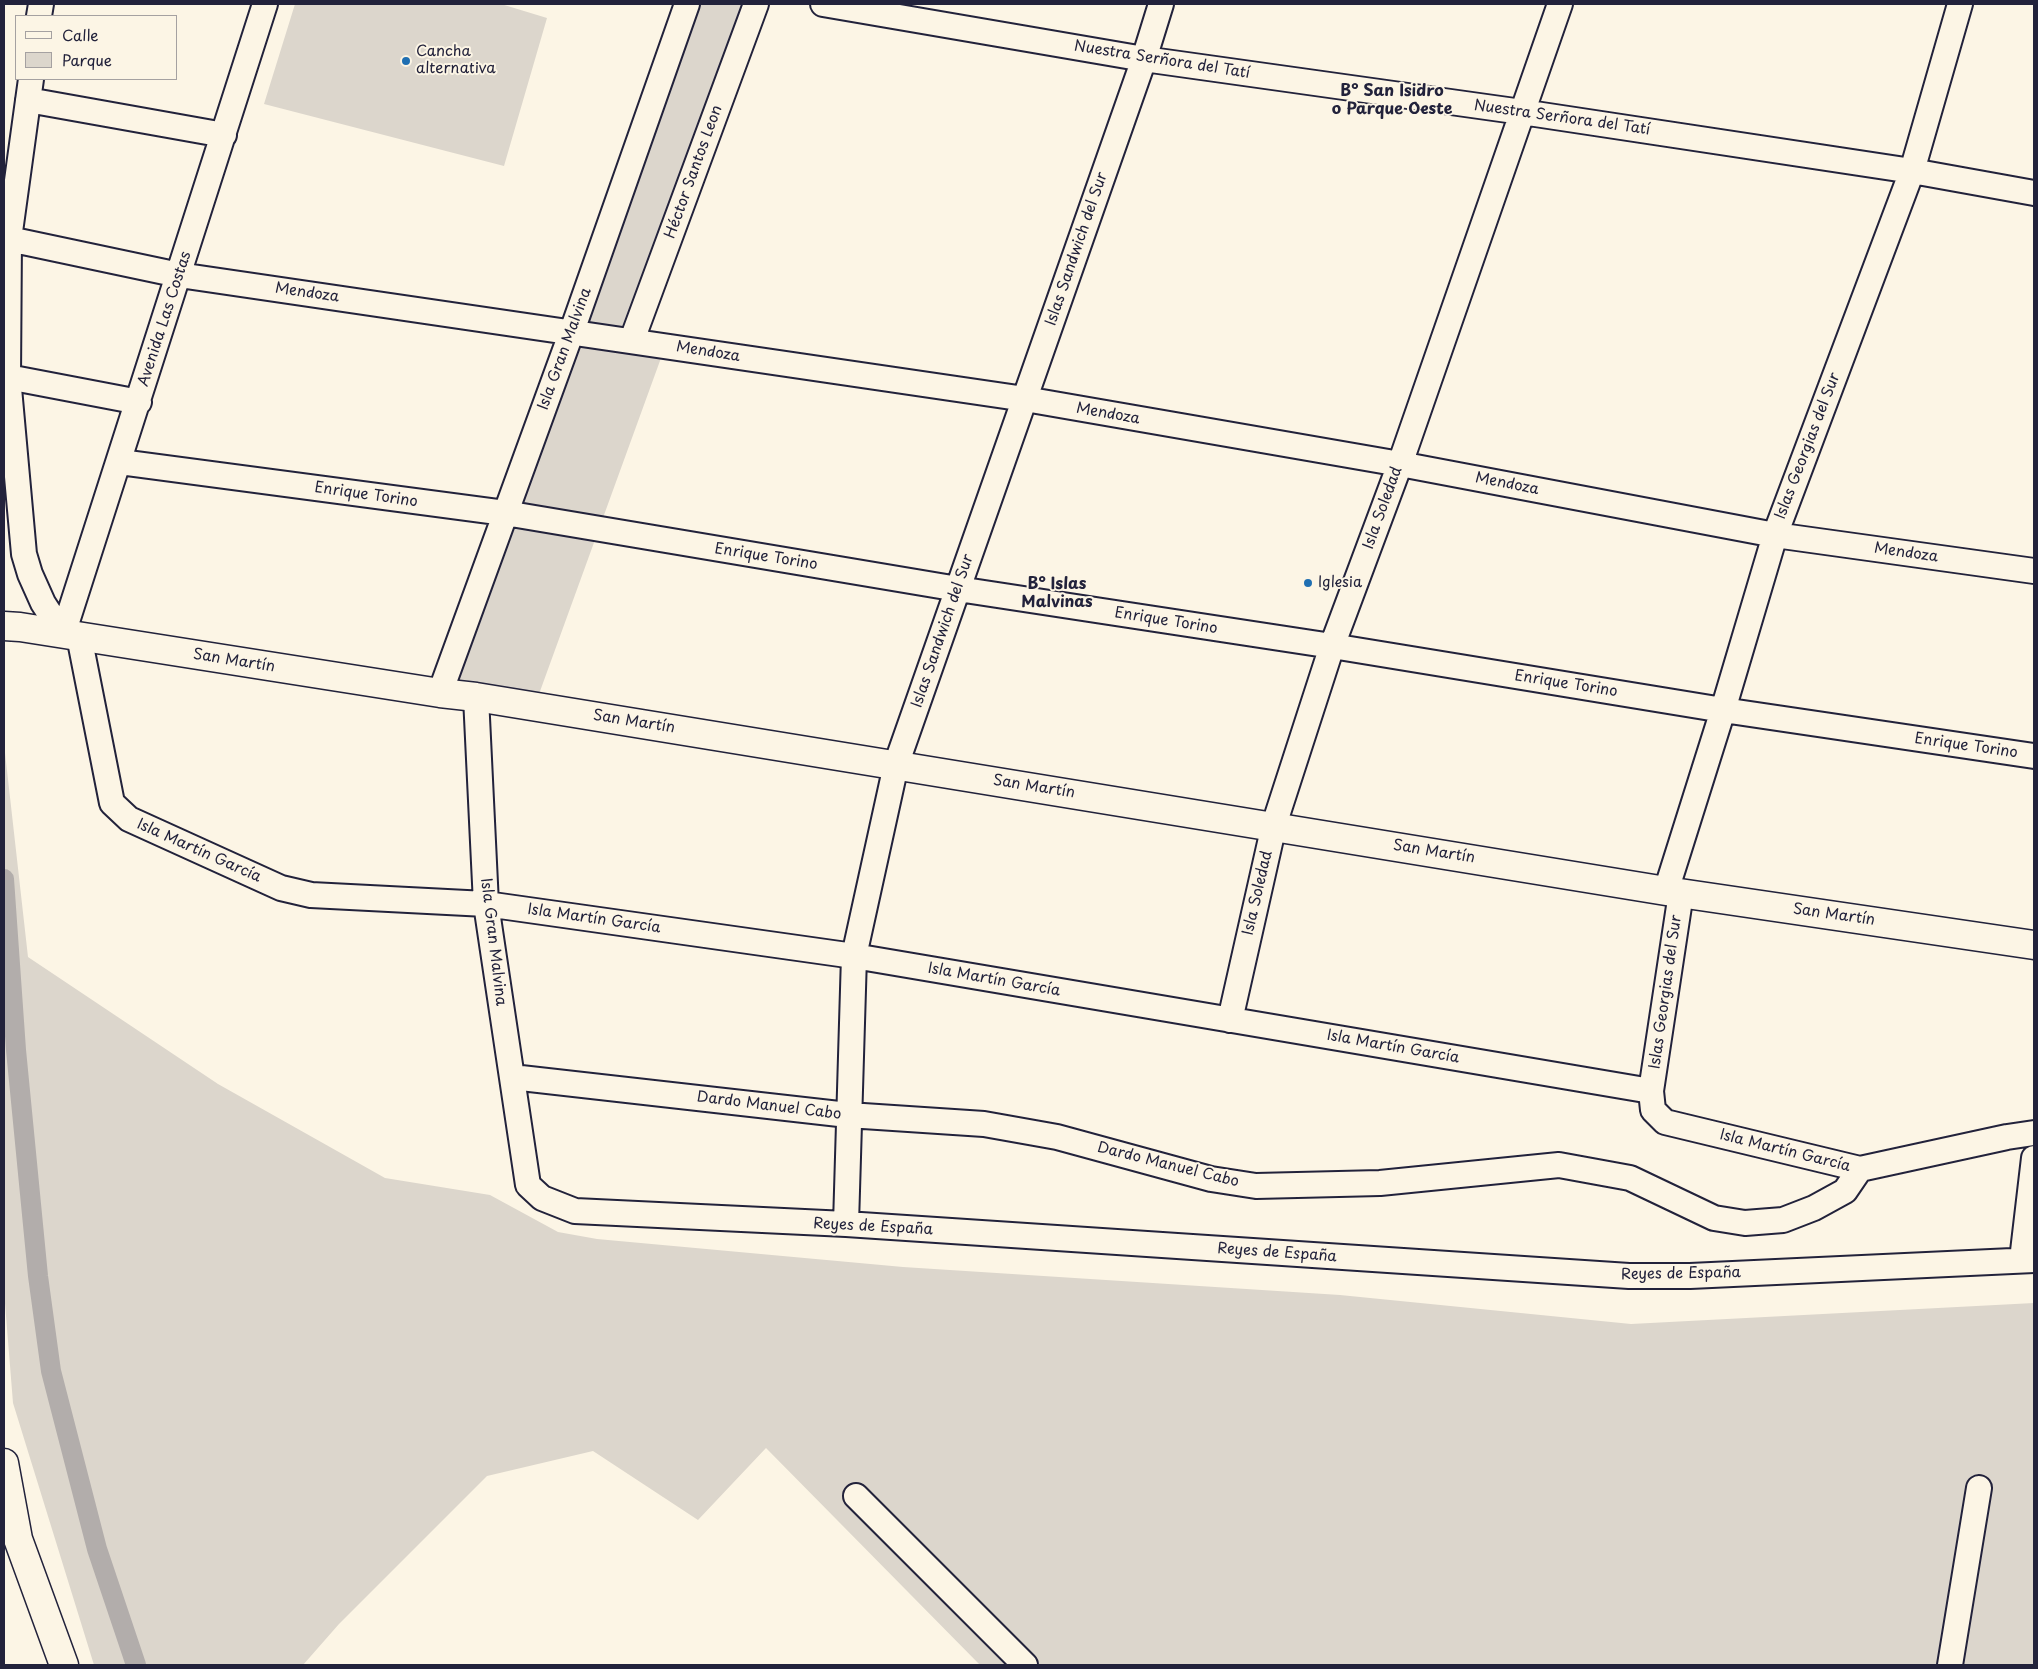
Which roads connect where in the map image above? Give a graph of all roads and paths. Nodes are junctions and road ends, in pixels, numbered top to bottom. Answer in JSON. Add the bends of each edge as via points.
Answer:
{"nodes":[{"id":1,"x":263,"y":4,"type":"edge"},
{"id":2,"x":687,"y":4,"type":"edge"},
{"id":3,"x":756,"y":4,"type":"edge"},
{"id":4,"x":824,"y":4,"type":"edge"},
{"id":5,"x":1161,"y":4,"type":"edge"},
{"id":6,"x":1560,"y":4,"type":"edge"},
{"id":7,"x":1960,"y":4,"type":"edge"},
{"id":8,"x":1144,"y":59,"type":"junction"},
{"id":9,"x":29,"y":89,"type":"edge"},
{"id":10,"x":1522,"y":112,"type":"junction"},
{"id":11,"x":224,"y":135,"type":"junction"},
{"id":12,"x":1912,"y":171,"type":"junction"},
{"id":13,"x":2034,"y":193,"type":"edge"},
{"id":14,"x":9,"y":239,"type":"junction"},
{"id":15,"x":179,"y":274,"type":"junction"},
{"id":16,"x":572,"y":331,"type":"junction"},
{"id":17,"x":632,"y":340,"type":"junction"},
{"id":18,"x":8,"y":377,"type":"junction"},
{"id":19,"x":1025,"y":399,"type":"junction"},
{"id":20,"x":139,"y":402,"type":"junction"},
{"id":21,"x":120,"y":462,"type":"junction"},
{"id":22,"x":1400,"y":464,"type":"junction"},
{"id":23,"x":505,"y":513,"type":"junction"},
{"id":24,"x":1775,"y":534,"type":"junction"},
{"id":25,"x":2034,"y":571,"type":"edge"},
{"id":26,"x":958,"y":589,"type":"junction"},
{"id":27,"x":4,"y":626,"type":"edge"},
{"id":28,"x":34,"y":630,"type":"junction"},
{"id":29,"x":71,"y":635,"type":"junction"},
{"id":30,"x":4,"y":641,"type":"edge"},
{"id":31,"x":1332,"y":646,"type":"junction"},
{"id":32,"x":440,"y":693,"type":"junction"},
{"id":33,"x":476,"y":696,"type":"junction"},
{"id":34,"x":1723,"y":710,"type":"junction"},
{"id":35,"x":2034,"y":756,"type":"edge"},
{"id":36,"x":896,"y":765,"type":"junction"},
{"id":37,"x":1274,"y":825,"type":"junction"},
{"id":38,"x":1673,"y":892,"type":"junction"},
{"id":39,"x":486,"y":904,"type":"junction"},
{"id":40,"x":2034,"y":945,"type":"edge"},
{"id":41,"x":854,"y":956,"type":"junction"},
{"id":42,"x":1230,"y":1020,"type":"junction"},
{"id":43,"x":512,"y":1077,"type":"junction"},
{"id":44,"x":1651,"y":1092,"type":"junction"},
{"id":45,"x":848,"y":1116,"type":"junction"},
{"id":46,"x":2034,"y":1133,"type":"edge"},
{"id":47,"x":2034,"y":1158,"type":"edge"},
{"id":48,"x":1860,"y":1169,"type":"junction"},
{"id":49,"x":528,"y":1185,"type":"joint"},
{"id":50,"x":846,"y":1224,"type":"junction"},
{"id":51,"x":2028,"y":1260,"type":"edge"},
{"id":52,"x":4,"y":1463,"type":"edge"},
{"id":53,"x":1979,"y":1488,"type":"dead end"},
{"id":54,"x":856,"y":1496,"type":"dead end"},
{"id":55,"x":4,"y":1539,"type":"edge"},
{"id":56,"x":47,"y":1665,"type":"edge"},
{"id":57,"x":64,"y":1665,"type":"edge"},
{"id":58,"x":1025,"y":1665,"type":"edge"},
{"id":59,"x":1950,"y":1665,"type":"edge"}],
"edges":[{"from":1,"to":11,"type":"street","name":"Avenida Las Costas"},
{"from":2,"to":16,"type":"street","name":"Isla Gran Malvina"},
{"from":3,"to":17,"type":"street","name":"Héctor Santos Leon"},
{"from":4,"to":8,"type":"street","name":"Nuestra Serñora del Tatí"},
{"from":5,"to":8,"type":"street","name":"Islas Sandwich del Sur"},
{"from":6,"to":10,"type":"street","name":"Isla Soledad"},
{"from":7,"to":12,"type":"street","name":"Islas Georgias del Sur"},
{"from":8,"to":10,"type":"street","name":"Nuestra Serñora del Tatí"},
{"from":8,"to":19,"type":"street","name":"Islas Sandwich del Sur"},
{"from":9,"to":11,"type":"street"},
{"from":9,"to":14,"type":"street"},
{"from":10,"to":12,"type":"street","name":"Nuestra Serñora del Tatí"},
{"from":10,"to":22,"type":"street","name":"Isla Soledad"},
{"from":11,"to":15,"type":"street","name":"Avenida Las Costas"},
{"from":12,"to":13,"type":"street","name":"Nuestra Serñora del Tatí"},
{"from":12,"to":24,"type":"street","name":"Islas Georgias del Sur"},
{"from":14,"to":15,"type":"street","name":"Mendoza"},
{"from":14,"to":18,"type":"street"},
{"from":15,"to":16,"type":"street","name":"Mendoza"},
{"from":15,"to":20,"type":"street","name":"Avenida Las Costas"},
{"from":16,"to":17,"type":"street","name":"Mendoza"},
{"from":16,"to":23,"type":"street","name":"Isla Gran Malvina"},
{"from":17,"to":19,"type":"street","name":"Mendoza"},
{"from":18,"to":20,"type":"street"},
{"from":18,"to":29,"type":"street","via":[[24,554],[43,603]]},
{"from":19,"to":22,"type":"street","name":"Mendoza"},
{"from":19,"to":26,"type":"street","name":"Islas Sandwich del Sur"},
{"from":20,"to":21,"type":"street","name":"Avenida Las Costas"},
{"from":21,"to":23,"type":"street","name":"Enrique Torino"},
{"from":21,"to":29,"type":"street","name":"Avenida Las Costas"},
{"from":22,"to":24,"type":"street","name":"Mendoza"},
{"from":22,"to":31,"type":"street","name":"Isla Soledad"},
{"from":23,"to":26,"type":"street","name":"Enrique Torino"},
{"from":23,"to":32,"type":"street","name":"Isla Gran Malvina"},
{"from":24,"to":25,"type":"street","name":"Mendoza"},
{"from":24,"to":34,"type":"street","name":"Islas Georgias del Sur"},
{"from":26,"to":31,"type":"street","name":"Enrique Torino"},
{"from":26,"to":36,"type":"street","name":"Islas Sandwich del Sur"},
{"from":27,"to":28,"type":"main road","name":"San Martín"},
{"from":28,"to":29,"type":"main road","name":"San Martín"},
{"from":28,"to":30,"type":"main road","name":"San Martín"},
{"from":29,"to":32,"type":"main road","name":"San Martín"},
{"from":29,"to":39,"type":"street","name":"Isla Martín García","via":[[112,803],[129,820],[281,888],[312,895]]},
{"from":31,"to":34,"type":"street","name":"Enrique Torino"},
{"from":31,"to":37,"type":"street","name":"Isla Soledad"},
{"from":32,"to":33,"type":"main road","name":"San Martín"},
{"from":33,"to":36,"type":"main road","name":"San Martín"},
{"from":33,"to":39,"type":"street","name":"Isla Gran Malvina"},
{"from":34,"to":35,"type":"street","name":"Enrique Torino"},
{"from":34,"to":38,"type":"street","name":"Islas Georgias del Sur"},
{"from":36,"to":37,"type":"main road","name":"San Martín"},
{"from":36,"to":41,"type":"street","name":"Islas Sandwich del Sur"},
{"from":37,"to":38,"type":"main road","name":"San Martín"},
{"from":37,"to":42,"type":"street","name":"Isla Soledad"},
{"from":38,"to":40,"type":"main road","name":"San Martín"},
{"from":38,"to":44,"type":"street","name":"Islas Georgias del Sur"},
{"from":39,"to":41,"type":"street","name":"Isla Martín García"},
{"from":39,"to":43,"type":"street","name":"Isla Gran Malvina"},
{"from":41,"to":42,"type":"street","name":"Isla Martín García"},
{"from":41,"to":45,"type":"street","name":"Islas Sandwich del Sur"},
{"from":42,"to":44,"type":"street","name":"Isla Martín García"},
{"from":43,"to":45,"type":"street","name":"Dardo Manuel Cabo"},
{"from":43,"to":49,"type":"street","name":"Isla Gran Malvina"},
{"from":44,"to":48,"type":"street","name":"Isla Martín García","via":[[1653,1110],[1665,1122]]},
{"from":45,"to":48,"type":"street","name":"Dardo Manuel Cabo","via":[[984,1124],[1057,1138],[1211,1179],[1256,1186],[1380,1183],[1559,1165],[1630,1178],[1714,1218],[1745,1223],[1784,1220],[1814,1208],[1845,1191]]},
{"from":45,"to":50,"type":"street","name":"Islas Sandwich del Sur"},
{"from":46,"to":48,"type":"street","name":"Isla Martín García"},
{"from":47,"to":51,"type":"street"},
{"from":49,"to":50,"type":"street","name":"Reyes de España","via":[[542,1198],[575,1211]]},
{"from":50,"to":51,"type":"street","name":"Reyes de España","via":[[1629,1276]]},
{"from":52,"to":57,"type":"main road","via":[[18,1539]]},
{"from":53,"to":59,"type":"street"},
{"from":54,"to":58,"type":"street"},
{"from":55,"to":56,"type":"main road"}]}
